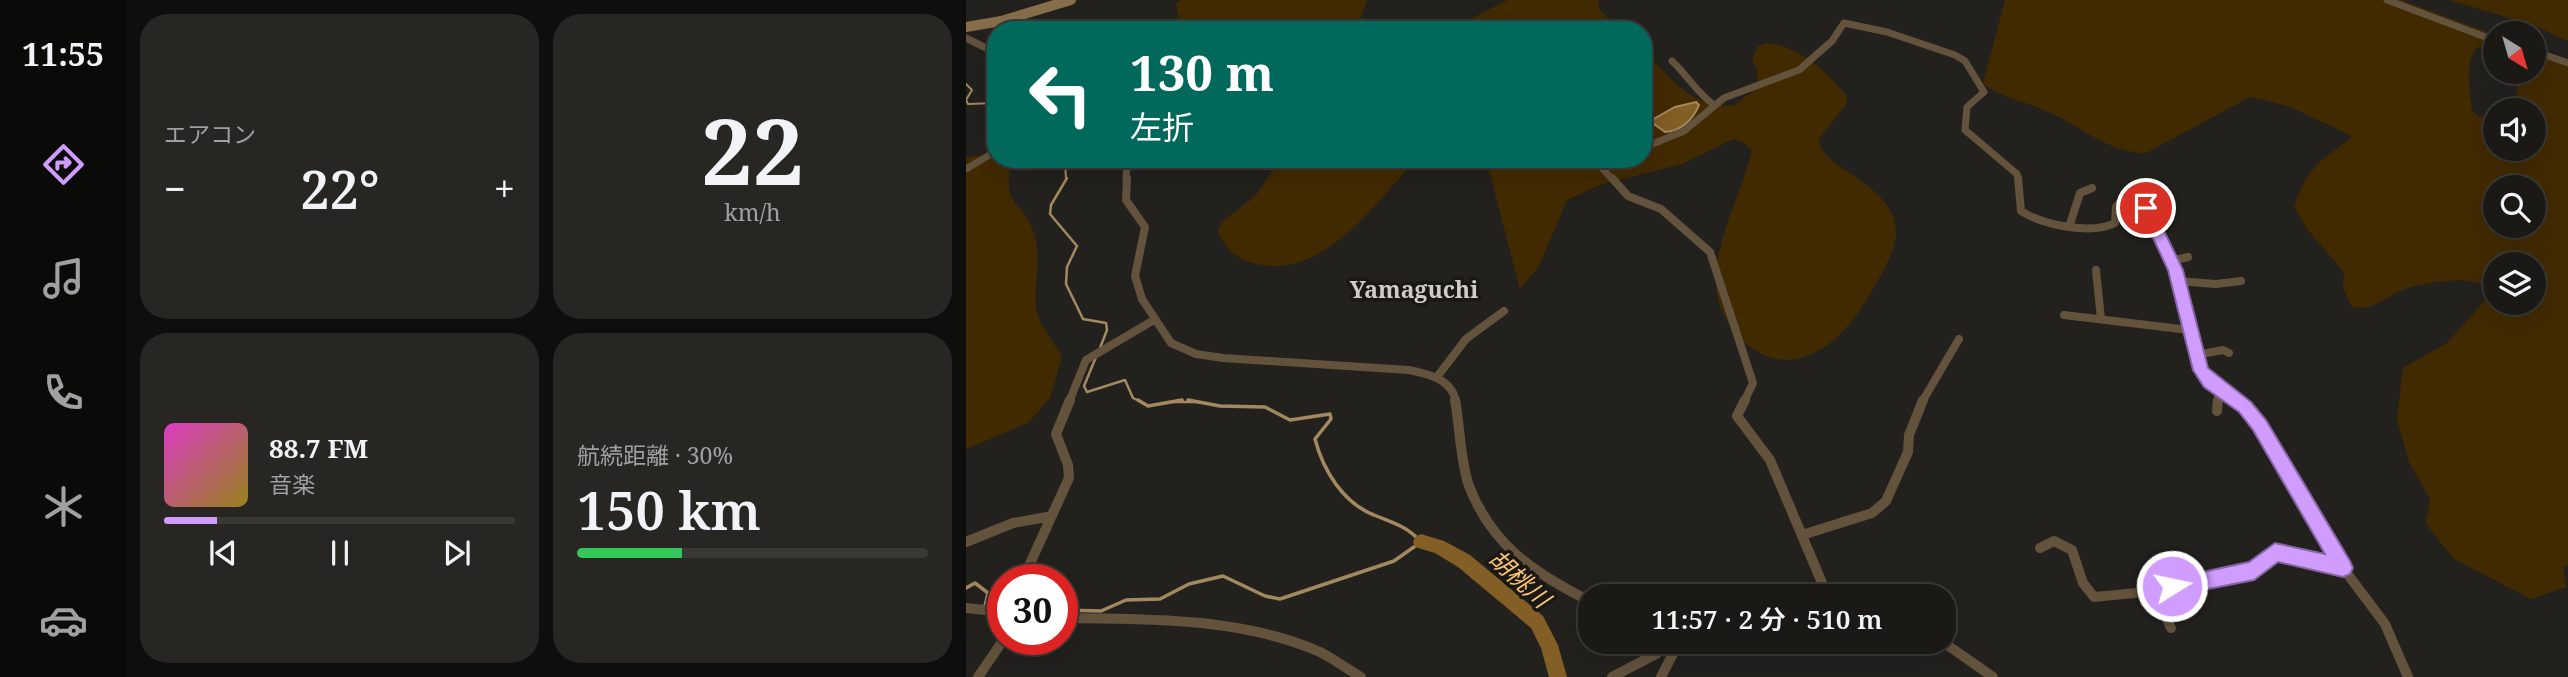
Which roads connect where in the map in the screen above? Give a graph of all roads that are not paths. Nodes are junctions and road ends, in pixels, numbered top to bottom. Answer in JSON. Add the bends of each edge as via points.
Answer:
{"nodes":[{"id":1,"x":1070,"y":0,"type":"edge"},
{"id":2,"x":2387,"y":0,"type":"edge"},
{"id":3,"x":1001,"y":21,"type":"edge"},
{"id":4,"x":987,"y":23,"type":"edge"},
{"id":5,"x":966,"y":27,"type":"edge"},
{"id":6,"x":2483,"y":36,"type":"edge"},
{"id":7,"x":966,"y":38,"type":"edge"},
{"id":8,"x":987,"y":48,"type":"edge"},
{"id":9,"x":2546,"y":55,"type":"edge"},
{"id":10,"x":1672,"y":61,"type":"dead end"},
{"id":11,"x":2568,"y":62,"type":"edge"},
{"id":12,"x":1714,"y":105,"type":"junction"},
{"id":13,"x":1652,"y":144,"type":"edge"},
{"id":14,"x":987,"y":156,"type":"edge"},
{"id":15,"x":1127,"y":168,"type":"edge"},
{"id":16,"x":1602,"y":168,"type":"edge"},
{"id":17,"x":966,"y":169,"type":"edge"},
{"id":18,"x":2092,"y":188,"type":"dead end"},
{"id":19,"x":2070,"y":224,"type":"junction"},
{"id":20,"x":2188,"y":257,"type":"dead end"},
{"id":21,"x":2171,"y":261,"type":"junction"},
{"id":22,"x":2096,"y":270,"type":"dead end"},
{"id":23,"x":2177,"y":281,"type":"junction"},
{"id":24,"x":2241,"y":281,"type":"dead end"},
{"id":25,"x":1504,"y":312,"type":"dead end"},
{"id":26,"x":2064,"y":314,"type":"dead end"},
{"id":27,"x":2101,"y":319,"type":"junction"},
{"id":28,"x":1154,"y":320,"type":"junction"},
{"id":29,"x":2189,"y":330,"type":"junction"},
{"id":30,"x":1959,"y":339,"type":"dead end"},
{"id":31,"x":2229,"y":353,"type":"dead end"},
{"id":32,"x":2196,"y":355,"type":"junction"},
{"id":33,"x":1437,"y":377,"type":"junction"},
{"id":34,"x":2218,"y":388,"type":"junction"},
{"id":35,"x":2217,"y":411,"type":"dead end"},
{"id":36,"x":1052,"y":516,"type":"junction"},
{"id":37,"x":1802,"y":535,"type":"junction"},
{"id":38,"x":966,"y":542,"type":"edge"},
{"id":39,"x":2040,"y":548,"type":"dead end"},
{"id":40,"x":1030,"y":564,"type":"edge"},
{"id":41,"x":2343,"y":568,"type":"junction"},
{"id":42,"x":1823,"y":584,"type":"edge"},
{"id":43,"x":2154,"y":591,"type":"junction"},
{"id":44,"x":1578,"y":595,"type":"edge"},
{"id":45,"x":966,"y":608,"type":"edge"},
{"id":46,"x":987,"y":610,"type":"edge"},
{"id":47,"x":1078,"y":618,"type":"edge"},
{"id":48,"x":2171,"y":628,"type":"dead end"},
{"id":49,"x":1956,"y":651,"type":"edge"},
{"id":50,"x":1656,"y":654,"type":"edge"},
{"id":51,"x":1668,"y":654,"type":"edge"},
{"id":52,"x":993,"y":655,"type":"edge"},
{"id":53,"x":1346,"y":673,"type":"edge"},
{"id":54,"x":978,"y":677,"type":"edge"},
{"id":55,"x":1361,"y":677,"type":"edge"},
{"id":56,"x":1612,"y":677,"type":"edge"},
{"id":57,"x":1661,"y":677,"type":"edge"},
{"id":58,"x":1993,"y":677,"type":"edge"},
{"id":59,"x":2408,"y":677,"type":"edge"}],
"edges":[{"from":1,"to":3,"type":"main road"},
{"from":2,"to":6,"type":"street"},
{"from":4,"to":5,"type":"main road"},
{"from":7,"to":8,"type":"street"},
{"from":9,"to":11,"type":"street"},
{"from":10,"to":12,"type":"street","via":[[1691,79],[1693,90]]},
{"from":12,"to":13,"type":"street","via":[[1684,131]]},
{"from":12,"to":19,"type":"street","via":[[1800,70],[1832,41],[1844,23],[1948,52],[1965,61],[1984,89],[1967,107],[1965,130],[2017,174],[2020,210],[2039,221]]},
{"from":14,"to":17,"type":"street"},
{"from":15,"to":28,"type":"street","via":[[1126,200],[1145,228],[1136,285]]},
{"from":16,"to":37,"type":"street","via":[[1628,196],[1664,211],[1714,258],[1753,383],[1737,416],[1770,460]]},
{"from":18,"to":19,"type":"street","via":[[2080,193]]},
{"from":19,"to":21,"type":"street","via":[[2107,229],[2115,222],[2117,204],[2137,202],[2146,208]]},
{"from":20,"to":21,"type":"street"},
{"from":21,"to":23,"type":"street"},
{"from":22,"to":27,"type":"street"},
{"from":23,"to":24,"type":"street"},
{"from":23,"to":29,"type":"street"},
{"from":25,"to":33,"type":"street","via":[[1466,339]]},
{"from":26,"to":27,"type":"street"},
{"from":27,"to":29,"type":"street"},
{"from":28,"to":33,"type":"street","via":[[1171,343],[1205,356],[1409,370]]},
{"from":28,"to":36,"type":"street","via":[[1083,365],[1056,434],[1070,472]]},
{"from":29,"to":32,"type":"street"},
{"from":30,"to":37,"type":"street","via":[[1925,396],[1909,435],[1908,452],[1886,501],[1872,513]]},
{"from":31,"to":32,"type":"street"},
{"from":32,"to":34,"type":"street","via":[[2204,375]]},
{"from":33,"to":44,"type":"street","via":[[1454,393],[1469,485],[1495,534],[1537,573]]},
{"from":34,"to":35,"type":"street"},
{"from":34,"to":41,"type":"street","via":[[2245,407],[2259,425]]},
{"from":36,"to":38,"type":"street","via":[[1013,523]]},
{"from":36,"to":40,"type":"street"},
{"from":37,"to":42,"type":"street"},
{"from":39,"to":43,"type":"street","via":[[2053,541],[2071,548],[2085,589],[2094,597]]},
{"from":41,"to":43,"type":"street","via":[[2275,552],[2254,571]]},
{"from":41,"to":59,"type":"street","via":[[2385,624]]},
{"from":43,"to":48,"type":"street"},
{"from":45,"to":46,"type":"street"},
{"from":47,"to":53,"type":"street","via":[[1158,620],[1272,637],[1316,651]]},
{"from":49,"to":58,"type":"street"},
{"from":50,"to":56,"type":"street"},
{"from":51,"to":57,"type":"street"},
{"from":52,"to":54,"type":"street"},
{"from":53,"to":55,"type":"street"}]}
